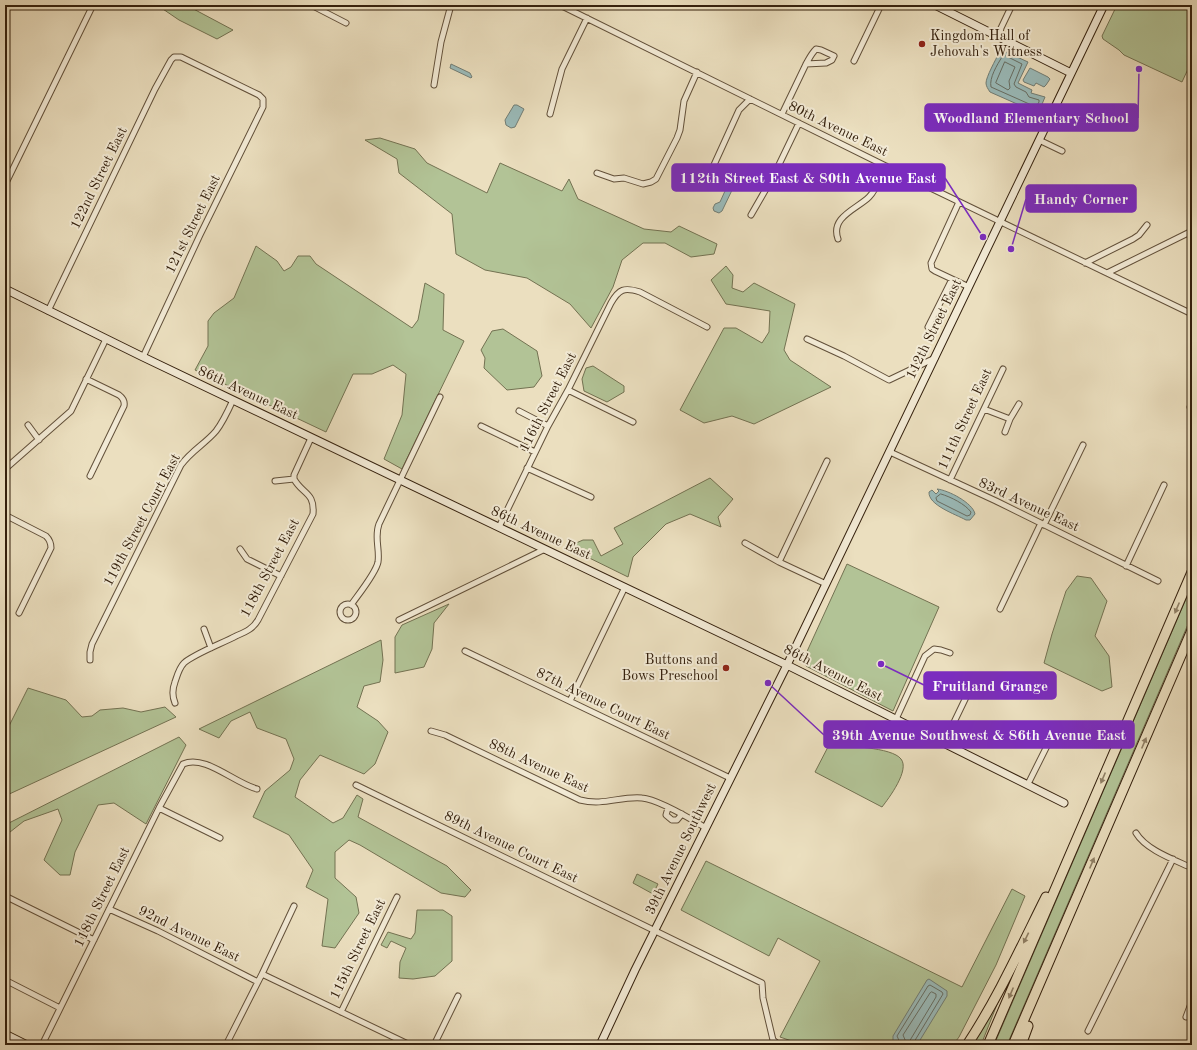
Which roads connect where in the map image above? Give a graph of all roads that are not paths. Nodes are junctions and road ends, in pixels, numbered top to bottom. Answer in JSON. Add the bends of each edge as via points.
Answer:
{"nodes":[{"id":1,"x":93,"y":5,"type":"edge"},
{"id":2,"x":311,"y":5,"type":"edge"},
{"id":3,"x":451,"y":5,"type":"edge"},
{"id":4,"x":560,"y":5,"type":"edge"},
{"id":5,"x":881,"y":5,"type":"edge"},
{"id":6,"x":935,"y":5,"type":"edge"},
{"id":7,"x":1012,"y":5,"type":"edge"},
{"id":8,"x":1104,"y":5,"type":"edge"},
{"id":9,"x":586,"y":18,"type":"junction"},
{"id":10,"x":346,"y":23,"type":"dead end"},
{"id":11,"x":999,"y":37,"type":"junction"},
{"id":12,"x":174,"y":57,"type":"joint"},
{"id":13,"x":854,"y":61,"type":"dead end"},
{"id":14,"x":806,"y":64,"type":"junction"},
{"id":15,"x":697,"y":72,"type":"junction"},
{"id":16,"x":1071,"y":73,"type":"junction"},
{"id":17,"x":434,"y":85,"type":"dead end"},
{"id":18,"x":750,"y":99,"type":"junction"},
{"id":19,"x":550,"y":114,"type":"dead end"},
{"id":20,"x":782,"y":114,"type":"junction"},
{"id":21,"x":799,"y":123,"type":"junction"},
{"id":22,"x":1039,"y":140,"type":"junction"},
{"id":23,"x":1062,"y":151,"type":"dead end"},
{"id":24,"x":886,"y":166,"type":"junction"},
{"id":25,"x":597,"y":173,"type":"dead end"},
{"id":26,"x":713,"y":180,"type":"dead end"},
{"id":27,"x":5,"y":185,"type":"edge"},
{"id":28,"x":959,"y":202,"type":"junction"},
{"id":29,"x":751,"y":215,"type":"dead end"},
{"id":30,"x":1000,"y":221,"type":"junction"},
{"id":31,"x":1147,"y":225,"type":"dead end"},
{"id":32,"x":1192,"y":231,"type":"edge"},
{"id":33,"x":838,"y":239,"type":"dead end"},
{"id":34,"x":1086,"y":263,"type":"junction"},
{"id":35,"x":1107,"y":273,"type":"junction"},
{"id":36,"x":952,"y":279,"type":"junction"},
{"id":37,"x":969,"y":287,"type":"junction"},
{"id":38,"x":5,"y":289,"type":"edge"},
{"id":39,"x":48,"y":311,"type":"junction"},
{"id":40,"x":1192,"y":314,"type":"edge"},
{"id":41,"x":707,"y":327,"type":"dead end"},
{"id":42,"x":928,"y":327,"type":"dead end"},
{"id":43,"x":106,"y":339,"type":"junction"},
{"id":44,"x":807,"y":339,"type":"dead end"},
{"id":45,"x":142,"y":357,"type":"junction"},
{"id":46,"x":935,"y":358,"type":"junction"},
{"id":47,"x":1003,"y":369,"type":"dead end"},
{"id":48,"x":86,"y":379,"type":"junction"},
{"id":49,"x":568,"y":390,"type":"junction"},
{"id":50,"x":440,"y":397,"type":"dead end"},
{"id":51,"x":233,"y":400,"type":"junction"},
{"id":52,"x":1192,"y":402,"type":"edge"},
{"id":53,"x":1019,"y":404,"type":"dead end"},
{"id":54,"x":984,"y":409,"type":"junction"},
{"id":55,"x":519,"y":411,"type":"dead end"},
{"id":56,"x":1192,"y":415,"type":"edge"},
{"id":57,"x":1010,"y":419,"type":"junction"},
{"id":58,"x":633,"y":422,"type":"dead end"},
{"id":59,"x":28,"y":425,"type":"dead end"},
{"id":60,"x":481,"y":426,"type":"dead end"},
{"id":61,"x":548,"y":426,"type":"junction"},
{"id":62,"x":1005,"y":432,"type":"dead end"},
{"id":63,"x":312,"y":438,"type":"junction"},
{"id":64,"x":39,"y":440,"type":"junction"},
{"id":65,"x":1083,"y":445,"type":"dead end"},
{"id":66,"x":535,"y":452,"type":"junction"},
{"id":67,"x":890,"y":452,"type":"junction"},
{"id":68,"x":827,"y":461,"type":"dead end"},
{"id":69,"x":527,"y":468,"type":"junction"},
{"id":70,"x":5,"y":470,"type":"edge"},
{"id":71,"x":90,"y":476,"type":"dead end"},
{"id":72,"x":294,"y":479,"type":"junction"},
{"id":73,"x":400,"y":480,"type":"junction"},
{"id":74,"x":950,"y":480,"type":"junction"},
{"id":75,"x":275,"y":481,"type":"dead end"},
{"id":76,"x":1164,"y":485,"type":"dead end"},
{"id":77,"x":591,"y":497,"type":"dead end"},
{"id":78,"x":5,"y":515,"type":"edge"},
{"id":79,"x":1042,"y":524,"type":"junction"},
{"id":80,"x":499,"y":527,"type":"junction"},
{"id":81,"x":745,"y":543,"type":"dead end"},
{"id":82,"x":240,"y":549,"type":"dead end"},
{"id":83,"x":545,"y":549,"type":"junction"},
{"id":84,"x":779,"y":562,"type":"junction"},
{"id":85,"x":1126,"y":566,"type":"junction"},
{"id":86,"x":1192,"y":572,"type":"edge"},
{"id":87,"x":281,"y":576,"type":"junction"},
{"id":88,"x":1158,"y":581,"type":"dead end"},
{"id":89,"x":826,"y":584,"type":"junction"},
{"id":90,"x":625,"y":587,"type":"junction"},
{"id":91,"x":351,"y":605,"type":"dead end"},
{"id":92,"x":1000,"y":609,"type":"dead end"},
{"id":93,"x":19,"y":613,"type":"dead end"},
{"id":94,"x":398,"y":620,"type":"dead end"},
{"id":95,"x":204,"y":629,"type":"dead end"},
{"id":96,"x":1192,"y":630,"type":"edge"},
{"id":97,"x":211,"y":648,"type":"junction"},
{"id":98,"x":465,"y":651,"type":"dead end"},
{"id":99,"x":950,"y":653,"type":"dead end"},
{"id":100,"x":90,"y":660,"type":"dead end"},
{"id":101,"x":787,"y":665,"type":"junction"},
{"id":102,"x":985,"y":677,"type":"dead end"},
{"id":103,"x":570,"y":701,"type":"junction"},
{"id":104,"x":175,"y":703,"type":"dead end"},
{"id":105,"x":896,"y":719,"type":"junction"},
{"id":106,"x":431,"y":731,"type":"dead end"},
{"id":107,"x":1049,"y":742,"type":"dead end"},
{"id":108,"x":944,"y":743,"type":"junction"},
{"id":109,"x":730,"y":778,"type":"junction"},
{"id":110,"x":1028,"y":784,"type":"junction"},
{"id":111,"x":356,"y":786,"type":"dead end"},
{"id":112,"x":257,"y":789,"type":"dead end"},
{"id":113,"x":1093,"y":802,"type":"junction"},
{"id":114,"x":1064,"y":803,"type":"dead end"},
{"id":115,"x":159,"y":808,"type":"junction"},
{"id":116,"x":668,"y":808,"type":"junction"},
{"id":117,"x":682,"y":814,"type":"junction"},
{"id":118,"x":706,"y":828,"type":"junction"},
{"id":119,"x":1136,"y":833,"type":"dead end"},
{"id":120,"x":220,"y":838,"type":"dead end"},
{"id":121,"x":1173,"y":859,"type":"junction"},
{"id":122,"x":1192,"y":868,"type":"edge"},
{"id":123,"x":5,"y":896,"type":"edge"},
{"id":124,"x":397,"y":897,"type":"dead end"},
{"id":125,"x":1077,"y":898,"type":"junction"},
{"id":126,"x":294,"y":906,"type":"dead end"},
{"id":127,"x":109,"y":909,"type":"junction"},
{"id":128,"x":655,"y":930,"type":"junction"},
{"id":129,"x":94,"y":940,"type":"junction"},
{"id":130,"x":262,"y":974,"type":"junction"},
{"id":131,"x":5,"y":980,"type":"edge"},
{"id":132,"x":258,"y":982,"type":"junction"},
{"id":133,"x":458,"y":996,"type":"dead end"},
{"id":134,"x":1192,"y":1001,"type":"edge"},
{"id":135,"x":60,"y":1008,"type":"junction"},
{"id":136,"x":341,"y":1012,"type":"junction"},
{"id":137,"x":1186,"y":1017,"type":"dead end"},
{"id":138,"x":1088,"y":1031,"type":"dead end"},
{"id":139,"x":5,"y":1034,"type":"edge"},
{"id":140,"x":27,"y":1045,"type":"edge"},
{"id":141,"x":42,"y":1045,"type":"edge"},
{"id":142,"x":226,"y":1045,"type":"edge"},
{"id":143,"x":410,"y":1045,"type":"edge"},
{"id":144,"x":434,"y":1045,"type":"edge"},
{"id":145,"x":600,"y":1045,"type":"edge"},
{"id":146,"x":779,"y":1045,"type":"edge"},
{"id":147,"x":967,"y":1045,"type":"edge"},
{"id":148,"x":988,"y":1045,"type":"edge"},
{"id":149,"x":1013,"y":1045,"type":"edge"},
{"id":150,"x":1021,"y":1045,"type":"edge"}],
"edges":[{"from":1,"to":27,"type":"street"},
{"from":2,"to":10,"type":"street"},
{"from":3,"to":17,"type":"street","via":[[441,42]]},
{"from":4,"to":9,"type":"street","name":"80th Avenue East"},
{"from":5,"to":13,"type":"street"},
{"from":6,"to":11,"type":"street"},
{"from":7,"to":11,"type":"street","via":[[1000,28]]},
{"from":8,"to":16,"type":"street","name":"112th Street East"},
{"from":9,"to":15,"type":"street","name":"80th Avenue East"},
{"from":9,"to":19,"type":"street","via":[[562,70]]},
{"from":11,"to":16,"type":"street"},
{"from":12,"to":39,"type":"street","name":"122nd Street East","via":[[155,89]]},
{"from":12,"to":45,"type":"street","name":"121st Street East","via":[[184,58],[259,95],[263,108]]},
{"from":14,"to":14,"type":"street","via":[[826,63],[834,56],[816,49]]},
{"from":14,"to":20,"type":"street"},
{"from":15,"to":18,"type":"street","name":"80th Avenue East"},
{"from":15,"to":25,"type":"street","via":[[684,101],[677,138],[656,179],[643,184]]},
{"from":16,"to":22,"type":"street","name":"112th Street East"},
{"from":18,"to":20,"type":"street","name":"80th Avenue East"},
{"from":18,"to":26,"type":"street","via":[[740,110],[713,167]]},
{"from":20,"to":21,"type":"street","name":"80th Avenue East"},
{"from":21,"to":24,"type":"street","name":"80th Avenue East"},
{"from":21,"to":29,"type":"street","via":[[774,176]]},
{"from":22,"to":23,"type":"street"},
{"from":22,"to":30,"type":"street","name":"112th Street East"},
{"from":24,"to":28,"type":"street","name":"80th Avenue East"},
{"from":24,"to":33,"type":"street","via":[[869,197],[840,220],[836,229]]},
{"from":28,"to":30,"type":"street","name":"80th Avenue East"},
{"from":28,"to":36,"type":"street","via":[[931,263],[932,269]]},
{"from":30,"to":34,"type":"street","name":"80th Avenue East"},
{"from":30,"to":37,"type":"street","name":"112th Street East"},
{"from":31,"to":34,"type":"street","via":[[1133,239]]},
{"from":32,"to":35,"type":"street"},
{"from":34,"to":35,"type":"street","name":"80th Avenue East"},
{"from":35,"to":40,"type":"street","name":"80th Avenue East"},
{"from":36,"to":37,"type":"street"},
{"from":36,"to":42,"type":"street"},
{"from":37,"to":46,"type":"street","name":"112th Street East"},
{"from":38,"to":39,"type":"street","name":"86th Avenue East"},
{"from":39,"to":43,"type":"street","name":"86th Avenue East"},
{"from":41,"to":49,"type":"street","name":"116th Street East","via":[[640,292],[622,290],[611,303]]},
{"from":43,"to":45,"type":"street","name":"86th Avenue East"},
{"from":43,"to":48,"type":"street"},
{"from":44,"to":46,"type":"street","via":[[889,380]]},
{"from":45,"to":51,"type":"street","name":"86th Avenue East"},
{"from":46,"to":67,"type":"street","name":"112th Street East"},
{"from":47,"to":54,"type":"street","name":"111th Street East"},
{"from":48,"to":64,"type":"street","via":[[68,415]]},
{"from":48,"to":71,"type":"street","via":[[124,400],[124,406]]},
{"from":49,"to":58,"type":"street"},
{"from":49,"to":61,"type":"street","name":"116th Street East"},
{"from":50,"to":73,"type":"street"},
{"from":51,"to":63,"type":"street","name":"86th Avenue East"},
{"from":51,"to":100,"type":"street","name":"119th Street Court East","via":[[216,431],[193,451],[182,465],[92,644]]},
{"from":52,"to":56,"type":"street"},
{"from":53,"to":57,"type":"street"},
{"from":54,"to":57,"type":"street"},
{"from":54,"to":74,"type":"street","name":"111th Street East"},
{"from":55,"to":61,"type":"street"},
{"from":57,"to":62,"type":"street"},
{"from":59,"to":64,"type":"street"},
{"from":60,"to":66,"type":"street"},
{"from":61,"to":66,"type":"street","name":"116th Street East"},
{"from":63,"to":72,"type":"street"},
{"from":63,"to":73,"type":"street","name":"86th Avenue East"},
{"from":64,"to":70,"type":"street"},
{"from":65,"to":79,"type":"street"},
{"from":66,"to":69,"type":"street","name":"116th Street East"},
{"from":67,"to":74,"type":"street","name":"83rd Avenue East"},
{"from":67,"to":89,"type":"street","name":"112th Street East"},
{"from":68,"to":84,"type":"street"},
{"from":69,"to":77,"type":"street"},
{"from":69,"to":80,"type":"street","name":"116th Street East"},
{"from":72,"to":75,"type":"street"},
{"from":72,"to":87,"type":"street","name":"118th Street East","via":[[310,496],[313,514]]},
{"from":73,"to":80,"type":"street","name":"86th Avenue East"},
{"from":73,"to":91,"type":"street","via":[[376,533],[378,560],[375,569]]},
{"from":74,"to":79,"type":"street","name":"83rd Avenue East"},
{"from":76,"to":85,"type":"street"},
{"from":78,"to":93,"type":"street","via":[[46,536],[50,541],[50,548]]},
{"from":79,"to":85,"type":"street","name":"83rd Avenue East"},
{"from":79,"to":92,"type":"street"},
{"from":80,"to":83,"type":"street","name":"86th Avenue East"},
{"from":81,"to":84,"type":"street"},
{"from":82,"to":87,"type":"street","via":[[248,559]]},
{"from":83,"to":90,"type":"street","name":"86th Avenue East"},
{"from":83,"to":94,"type":"street"},
{"from":84,"to":89,"type":"street"},
{"from":85,"to":88,"type":"street","name":"83rd Avenue East"},
{"from":86,"to":113,"type":"highway","one_way":true},
{"from":87,"to":97,"type":"street","name":"118th Street East","via":[[254,626]]},
{"from":89,"to":101,"type":"street","name":"112th Street East"},
{"from":90,"to":101,"type":"street","name":"86th Avenue East"},
{"from":90,"to":103,"type":"street"},
{"from":95,"to":97,"type":"street"},
{"from":125,"to":96,"type":"highway","one_way":true},
{"from":97,"to":104,"type":"street","name":"118th Street East","via":[[181,667],[172,696]]},
{"from":98,"to":103,"type":"street","name":"87th Avenue Court East"},
{"from":99,"to":105,"type":"street","via":[[934,649],[925,656]]},
{"from":101,"to":105,"type":"street","name":"86th Avenue East"},
{"from":101,"to":109,"type":"street","name":"39th Avenue Southwest"},
{"from":102,"to":108,"type":"street","via":[[977,680],[970,689]]},
{"from":103,"to":109,"type":"street","name":"87th Avenue Court East"},
{"from":105,"to":108,"type":"street","name":"86th Avenue East"},
{"from":106,"to":116,"type":"street","name":"88th Avenue East","via":[[445,735],[580,800],[603,803],[642,798]]},
{"from":107,"to":110,"type":"street"},
{"from":108,"to":110,"type":"street","name":"86th Avenue East"},
{"from":109,"to":118,"type":"street","name":"39th Avenue Southwest"},
{"from":110,"to":114,"type":"street","name":"86th Avenue East"},
{"from":111,"to":128,"type":"street","name":"89th Avenue Court East"},
{"from":112,"to":115,"type":"street","name":"118th Street East","via":[[204,763],[187,762],[180,768]]},
{"from":113,"to":147,"type":"highway","one_way":true,"via":[[1010,970]]},
{"from":113,"to":148,"type":"highway","one_way":true},
{"from":115,"to":120,"type":"street"},
{"from":115,"to":127,"type":"street","name":"118th Street East"},
{"from":116,"to":117,"type":"street","name":"88th Avenue East"},
{"from":116,"to":117,"type":"street","via":[[666,815],[672,820],[677,820]]},
{"from":117,"to":118,"type":"street","name":"88th Avenue East"},
{"from":118,"to":128,"type":"street","name":"39th Avenue Southwest"},
{"from":119,"to":121,"type":"street","via":[[1145,843]]},
{"from":121,"to":122,"type":"street"},
{"from":121,"to":138,"type":"street"},
{"from":123,"to":129,"type":"street"},
{"from":124,"to":136,"type":"street","name":"115th Street East"},
{"from":125,"to":149,"type":"highway"},
{"from":125,"to":150,"type":"highway"},
{"from":126,"to":130,"type":"street"},
{"from":127,"to":129,"type":"street","name":"118th Street East"},
{"from":127,"to":132,"type":"street","name":"92nd Avenue East","via":[[158,930]]},
{"from":128,"to":145,"type":"street","name":"39th Avenue Southwest"},
{"from":128,"to":146,"type":"street","name":"89th Avenue Court East","via":[[762,983],[773,1040]]},
{"from":129,"to":135,"type":"street","name":"118th Street East"},
{"from":130,"to":132,"type":"street"},
{"from":130,"to":136,"type":"street"},
{"from":131,"to":135,"type":"street"},
{"from":132,"to":142,"type":"street"},
{"from":133,"to":144,"type":"street"},
{"from":134,"to":137,"type":"street"},
{"from":135,"to":141,"type":"street","name":"118th Street East"},
{"from":136,"to":143,"type":"street"},
{"from":139,"to":140,"type":"street"}]}
